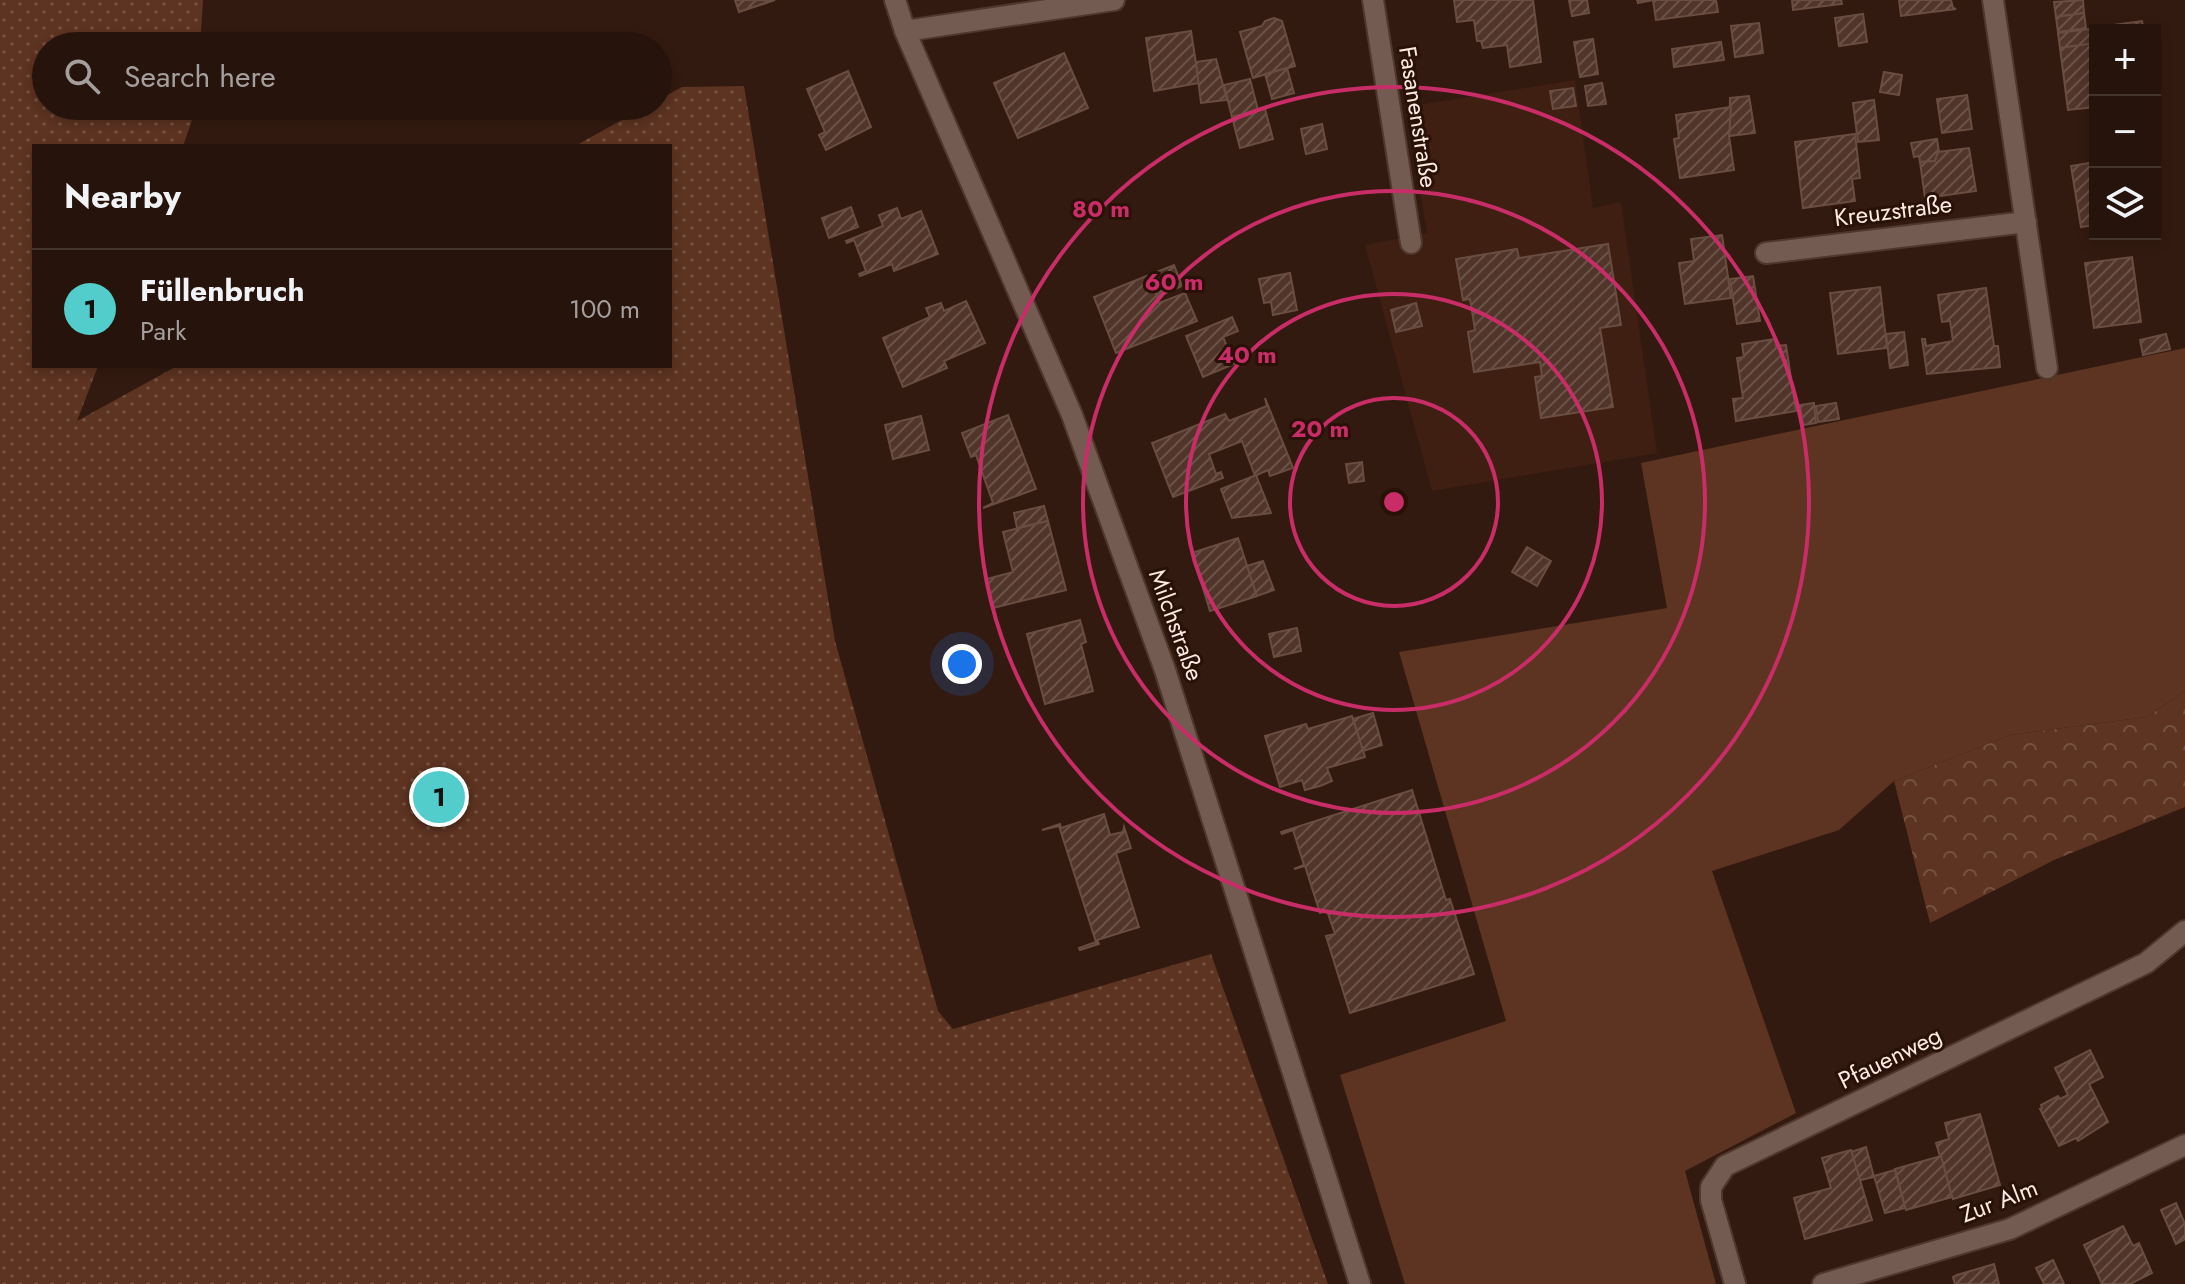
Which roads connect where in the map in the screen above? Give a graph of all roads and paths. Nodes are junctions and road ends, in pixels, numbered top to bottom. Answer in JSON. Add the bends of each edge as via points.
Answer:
{"nodes":[{"id":1,"x":895,"y":0,"type":"edge"},
{"id":2,"x":1114,"y":0,"type":"edge"},
{"id":3,"x":1373,"y":0,"type":"edge"},
{"id":4,"x":1993,"y":0,"type":"edge"},
{"id":5,"x":905,"y":31,"type":"junction"},
{"id":6,"x":2026,"y":222,"type":"junction"},
{"id":7,"x":1411,"y":243,"type":"dead end"},
{"id":8,"x":1766,"y":253,"type":"dead end"},
{"id":9,"x":2047,"y":368,"type":"dead end"},
{"id":10,"x":2185,"y":931,"type":"edge"},
{"id":11,"x":2185,"y":1145,"type":"edge"},
{"id":12,"x":1360,"y":1284,"type":"edge"},
{"id":13,"x":1735,"y":1284,"type":"edge"},
{"id":14,"x":1823,"y":1284,"type":"edge"}],
"edges":[{"from":1,"to":5,"type":"street","name":"Milchstraße"},
{"from":2,"to":5,"type":"street"},
{"from":3,"to":7,"type":"street","name":"Fasanenstraße"},
{"from":4,"to":6,"type":"street"},
{"from":5,"to":12,"type":"street","name":"Milchstraße","via":[[1072,415],[1165,670]]},
{"from":6,"to":8,"type":"street","name":"Kreuzstraße"},
{"from":6,"to":9,"type":"street"},
{"from":10,"to":13,"type":"street","name":"Pfauenweg","via":[[2146,963],[1725,1166],[1711,1187],[1711,1200]]},
{"from":11,"to":14,"type":"street","name":"Zur Alm","via":[[2010,1229]]}]}
